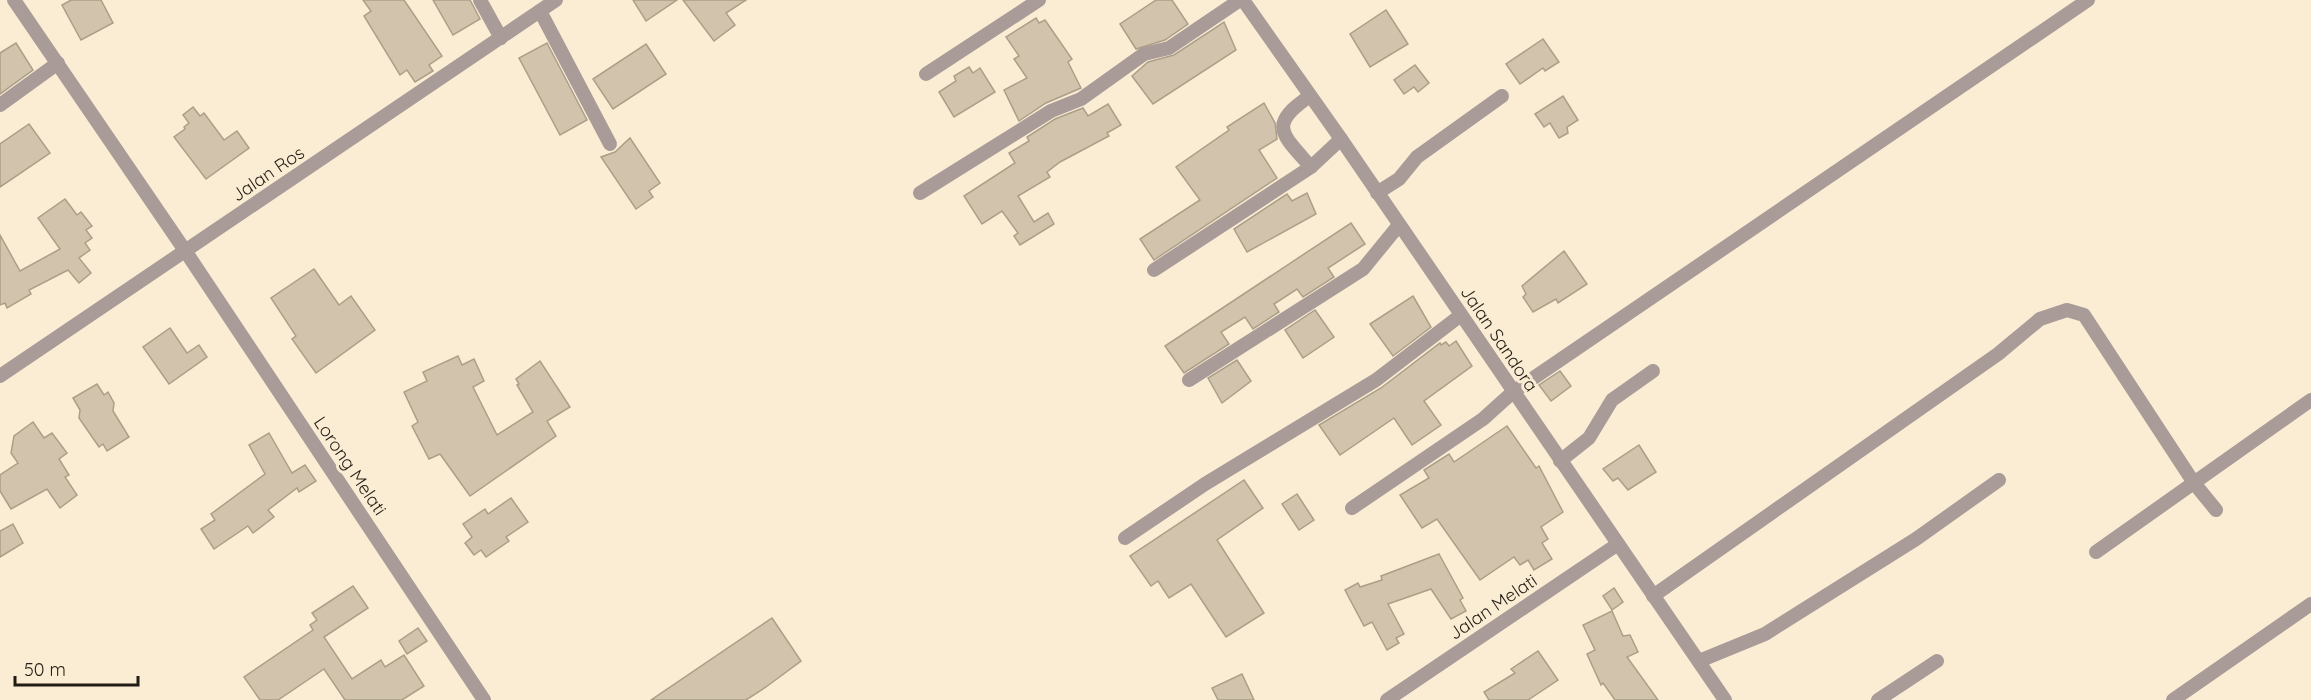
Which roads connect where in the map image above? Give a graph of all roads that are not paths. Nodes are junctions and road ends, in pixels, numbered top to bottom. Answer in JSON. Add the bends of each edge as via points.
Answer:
{"nodes":[{"id":1,"x":14,"y":0,"type":"edge"},
{"id":2,"x":480,"y":0,"type":"edge"},
{"id":3,"x":556,"y":0,"type":"edge"},
{"id":4,"x":1040,"y":0,"type":"edge"},
{"id":5,"x":1241,"y":0,"type":"edge"},
{"id":6,"x":2088,"y":0,"type":"edge"},
{"id":7,"x":540,"y":11,"type":"junction"},
{"id":8,"x":501,"y":38,"type":"junction"},
{"id":9,"x":58,"y":63,"type":"junction"},
{"id":10,"x":926,"y":74,"type":"dead end"},
{"id":11,"x":1310,"y":96,"type":"junction"},
{"id":12,"x":1502,"y":96,"type":"dead end"},
{"id":13,"x":0,"y":105,"type":"edge"},
{"id":14,"x":1341,"y":139,"type":"junction"},
{"id":15,"x":610,"y":144,"type":"dead end"},
{"id":16,"x":1311,"y":167,"type":"junction"},
{"id":17,"x":920,"y":193,"type":"dead end"},
{"id":18,"x":1377,"y":193,"type":"junction"},
{"id":19,"x":1399,"y":225,"type":"junction"},
{"id":20,"x":186,"y":252,"type":"junction"},
{"id":21,"x":1154,"y":270,"type":"dead end"},
{"id":22,"x":1461,"y":315,"type":"junction"},
{"id":23,"x":0,"y":358,"type":"edge"},
{"id":24,"x":1653,"y":371,"type":"dead end"},
{"id":25,"x":4,"y":373,"type":"edge"},
{"id":26,"x":1189,"y":380,"type":"dead end"},
{"id":27,"x":1513,"y":392,"type":"junction"},
{"id":28,"x":2311,"y":400,"type":"edge"},
{"id":29,"x":1560,"y":461,"type":"junction"},
{"id":30,"x":1999,"y":480,"type":"dead end"},
{"id":31,"x":2194,"y":483,"type":"junction"},
{"id":32,"x":1352,"y":508,"type":"dead end"},
{"id":33,"x":2216,"y":510,"type":"dead end"},
{"id":34,"x":1125,"y":538,"type":"dead end"},
{"id":35,"x":1618,"y":544,"type":"junction"},
{"id":36,"x":2096,"y":552,"type":"dead end"},
{"id":37,"x":1653,"y":596,"type":"junction"},
{"id":38,"x":2311,"y":604,"type":"edge"},
{"id":39,"x":1699,"y":661,"type":"junction"},
{"id":40,"x":1937,"y":661,"type":"dead end"},
{"id":41,"x":484,"y":700,"type":"edge"},
{"id":42,"x":1388,"y":700,"type":"edge"},
{"id":43,"x":1725,"y":700,"type":"edge"},
{"id":44,"x":1878,"y":700,"type":"edge"},
{"id":45,"x":2173,"y":700,"type":"edge"}],
"edges":[{"from":1,"to":9,"type":"street","name":"Lorong Melati"},
{"from":2,"to":8,"type":"street"},
{"from":3,"to":7,"type":"street","name":"Jalan Ros"},
{"from":4,"to":10,"type":"street"},
{"from":5,"to":11,"type":"street","name":"Jalan Sandora"},
{"from":5,"to":17,"type":"street","via":[[1169,48],[1144,54],[1081,99],[1051,111]]},
{"from":6,"to":27,"type":"street"},
{"from":7,"to":8,"type":"street","name":"Jalan Ros"},
{"from":7,"to":15,"type":"street"},
{"from":8,"to":20,"type":"street","name":"Jalan Ros"},
{"from":9,"to":13,"type":"street"},
{"from":9,"to":20,"type":"street","name":"Lorong Melati"},
{"from":11,"to":14,"type":"street","name":"Jalan Sandora"},
{"from":11,"to":16,"type":"street","via":[[1287,112],[1282,123],[1293,146]]},
{"from":12,"to":18,"type":"street","via":[[1417,157],[1399,179]]},
{"from":14,"to":16,"type":"street"},
{"from":14,"to":18,"type":"street","name":"Jalan Sandora"},
{"from":16,"to":21,"type":"street"},
{"from":18,"to":19,"type":"street","name":"Jalan Sandora"},
{"from":19,"to":22,"type":"street","name":"Jalan Sandora"},
{"from":19,"to":26,"type":"street","via":[[1363,269]]},
{"from":20,"to":25,"type":"street","name":"Jalan Ros"},
{"from":20,"to":41,"type":"street","name":"Lorong Melati"},
{"from":22,"to":27,"type":"street","name":"Jalan Sandora"},
{"from":22,"to":34,"type":"street","via":[[1376,380],[1205,484]]},
{"from":23,"to":25,"type":"street"},
{"from":24,"to":29,"type":"street","via":[[1612,400],[1589,438]]},
{"from":27,"to":29,"type":"street","name":"Jalan Sandora"},
{"from":27,"to":32,"type":"street","via":[[1483,419]]},
{"from":28,"to":31,"type":"street"},
{"from":29,"to":35,"type":"street","name":"Jalan Sandora"},
{"from":30,"to":39,"type":"street","via":[[1916,539],[1765,634]]},
{"from":31,"to":33,"type":"street"},
{"from":31,"to":36,"type":"street"},
{"from":31,"to":37,"type":"street","via":[[2084,315],[2067,310],[2040,319],[1998,354]]},
{"from":35,"to":37,"type":"street","name":"Jalan Sandora"},
{"from":35,"to":42,"type":"street","name":"Jalan Melati"},
{"from":37,"to":39,"type":"street","name":"Jalan Sandora"},
{"from":38,"to":45,"type":"street"},
{"from":39,"to":43,"type":"street","name":"Jalan Sandora"},
{"from":40,"to":44,"type":"street"}]}
